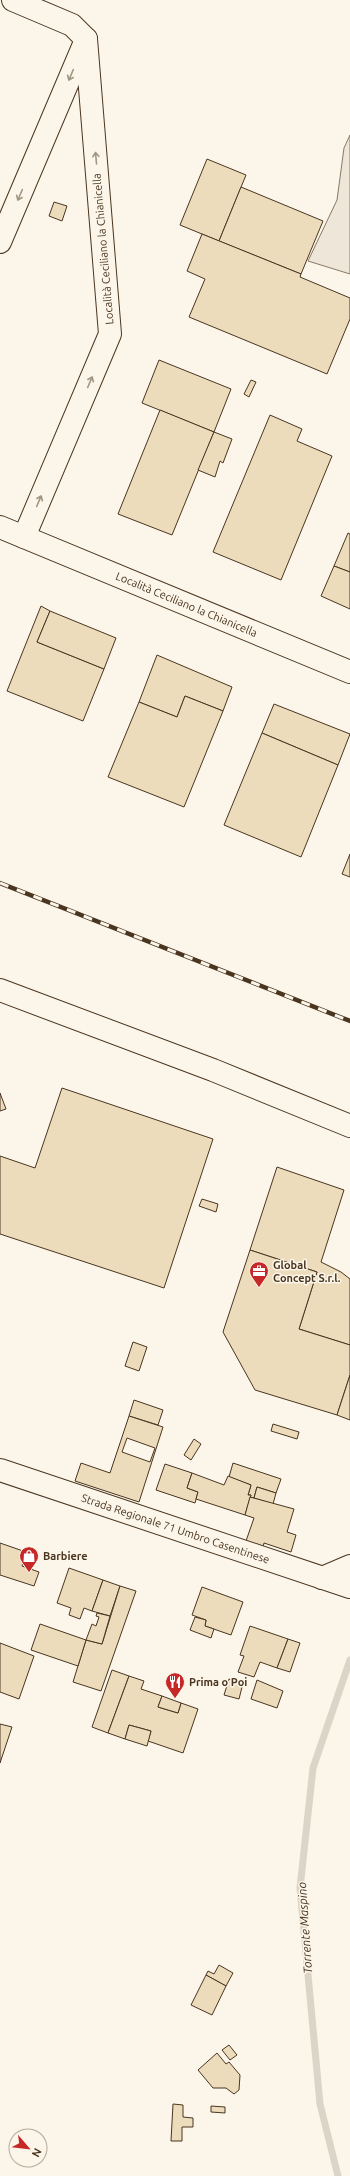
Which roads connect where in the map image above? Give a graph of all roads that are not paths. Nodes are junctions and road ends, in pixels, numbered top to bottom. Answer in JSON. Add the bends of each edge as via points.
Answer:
{"nodes":[{"id":1,"x":13,"y":0,"type":"edge"},
{"id":2,"x":86,"y":39,"type":"junction"},
{"id":3,"x":0,"y":242,"type":"edge"},
{"id":4,"x":0,"y":527,"type":"edge"},
{"id":5,"x":24,"y":537,"type":"junction"},
{"id":6,"x":350,"y":672,"type":"edge"},
{"id":7,"x":0,"y":990,"type":"edge"},
{"id":8,"x":350,"y":1126,"type":"edge"},
{"id":9,"x":0,"y":1470,"type":"edge"},
{"id":10,"x":350,"y":1566,"type":"edge"},
{"id":11,"x":322,"y":1578,"type":"junction"},
{"id":12,"x":350,"y":1587,"type":"edge"}],
"edges":[{"from":1,"to":2,"type":"street","via":[[72,25]]},
{"from":2,"to":3,"type":"street","one_way":true},
{"from":5,"to":2,"type":"street","name":"Località Ceciliano la Chianicella","one_way":true,"via":[[110,334]]},
{"from":4,"to":5,"type":"street","name":"Località Ceciliano la Chianicella"},
{"from":5,"to":6,"type":"street","name":"Località Ceciliano la Chianicella"},
{"from":7,"to":8,"type":"street","via":[[213,1070]]},
{"from":9,"to":11,"type":"street","name":"Strada Regionale 71 Umbro Casentinese"},
{"from":10,"to":11,"type":"street"},
{"from":11,"to":12,"type":"street","name":"Strada Regionale 71 Umbro Casentinese"}]}
